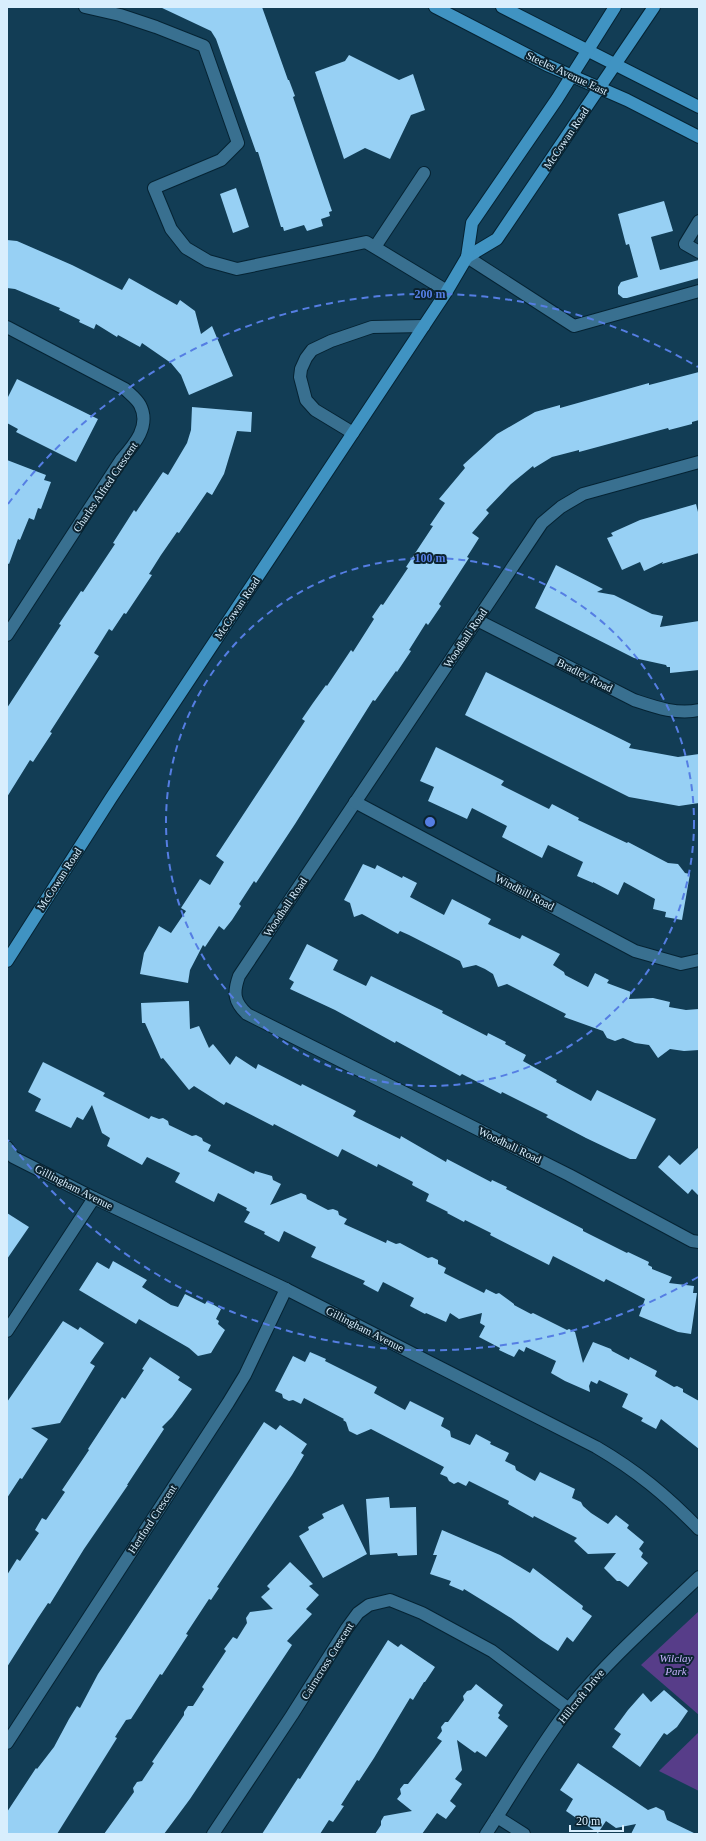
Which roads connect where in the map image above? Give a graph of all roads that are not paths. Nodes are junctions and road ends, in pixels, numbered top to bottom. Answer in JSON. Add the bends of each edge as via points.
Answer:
{"nodes":[{"id":1,"x":85,"y":7,"type":"edge"},
{"id":2,"x":435,"y":7,"type":"edge"},
{"id":3,"x":502,"y":7,"type":"edge"},
{"id":4,"x":616,"y":7,"type":"edge"},
{"id":5,"x":654,"y":7,"type":"edge"},
{"id":6,"x":588,"y":50,"type":"junction"},
{"id":7,"x":615,"y":64,"type":"junction"},
{"id":8,"x":572,"y":76,"type":"junction"},
{"id":9,"x":599,"y":88,"type":"junction"},
{"id":10,"x":699,"y":107,"type":"edge"},
{"id":11,"x":699,"y":137,"type":"edge"},
{"id":12,"x":424,"y":173,"type":"dead end"},
{"id":13,"x":699,"y":221,"type":"edge"},
{"id":14,"x":374,"y":247,"type":"junction"},
{"id":15,"x":699,"y":252,"type":"edge"},
{"id":16,"x":467,"y":257,"type":"junction"},
{"id":17,"x":447,"y":291,"type":"junction"},
{"id":18,"x":699,"y":291,"type":"edge"},
{"id":19,"x":424,"y":326,"type":"junction"},
{"id":20,"x":7,"y":327,"type":"edge"},
{"id":21,"x":353,"y":433,"type":"junction"},
{"id":22,"x":699,"y":462,"type":"edge"},
{"id":23,"x":477,"y":620,"type":"junction"},
{"id":24,"x":7,"y":635,"type":"edge"},
{"id":25,"x":699,"y":710,"type":"edge"},
{"id":26,"x":355,"y":802,"type":"junction"},
{"id":27,"x":699,"y":960,"type":"edge"},
{"id":28,"x":7,"y":961,"type":"edge"},
{"id":29,"x":9,"y":1154,"type":"edge"},
{"id":30,"x":94,"y":1198,"type":"junction"},
{"id":31,"x":699,"y":1242,"type":"edge"},
{"id":32,"x":286,"y":1289,"type":"junction"},
{"id":33,"x":7,"y":1331,"type":"edge"},
{"id":34,"x":699,"y":1529,"type":"edge"},
{"id":35,"x":699,"y":1577,"type":"edge"},
{"id":36,"x":569,"y":1709,"type":"junction"},
{"id":37,"x":7,"y":1743,"type":"edge"},
{"id":38,"x":497,"y":1817,"type":"junction"},
{"id":39,"x":213,"y":1834,"type":"edge"},
{"id":40,"x":486,"y":1834,"type":"edge"},
{"id":41,"x":524,"y":1834,"type":"edge"}],
"edges":[{"from":1,"to":14,"type":"street","via":[[120,15],[204,46],[238,143],[221,160],[154,188],[171,229],[186,248],[208,261],[237,269],[366,242]]},
{"from":2,"to":8,"type":"main road","name":"Steeles Avenue East"},
{"from":3,"to":6,"type":"main road"},
{"from":4,"to":6,"type":"main road","name":"McCowan Road"},
{"from":5,"to":7,"type":"main road","name":"McCowan Road"},
{"from":6,"to":7,"type":"main road"},
{"from":6,"to":8,"type":"main road","name":"McCowan Road"},
{"from":7,"to":9,"type":"main road","name":"McCowan Road"},
{"from":7,"to":10,"type":"main road"},
{"from":8,"to":9,"type":"main road","name":"Steeles Avenue East"},
{"from":8,"to":16,"type":"main road","name":"McCowan Road","via":[[472,223]]},
{"from":9,"to":11,"type":"main road","name":"Steeles Avenue East"},
{"from":9,"to":16,"type":"main road","name":"McCowan Road","via":[[497,240]]},
{"from":12,"to":14,"type":"street"},
{"from":13,"to":15,"type":"street","via":[[685,244]]},
{"from":14,"to":17,"type":"street"},
{"from":16,"to":17,"type":"main road","name":"McCowan Road"},
{"from":16,"to":18,"type":"street","via":[[574,326]]},
{"from":17,"to":19,"type":"main road","name":"McCowan Road"},
{"from":19,"to":21,"type":"main road","name":"McCowan Road"},
{"from":19,"to":21,"type":"street","via":[[372,327],[331,340],[312,350],[306,358],[300,377],[306,400],[315,410]]},
{"from":20,"to":24,"type":"street","name":"Charles Alfred Crescent","via":[[125,389],[140,404],[144,423],[138,440],[121,460]]},
{"from":21,"to":28,"type":"main road","name":"McCowan Road","via":[[107,804]]},
{"from":22,"to":23,"type":"street","name":"Woodhall Road","via":[[594,490],[573,499],[551,514],[535,532]]},
{"from":23,"to":25,"type":"street","name":"Bradley Road","via":[[634,700],[660,709],[691,712]]},
{"from":23,"to":26,"type":"street","name":"Woodhall Road"},
{"from":26,"to":27,"type":"street","name":"Windhill Road","via":[[635,951],[681,964]]},
{"from":26,"to":31,"type":"street","name":"Woodhall Road","via":[[239,976],[235,995],[238,1006],[247,1014],[569,1174],[692,1241]]},
{"from":29,"to":30,"type":"street","name":"Gillingham Avenue"},
{"from":30,"to":32,"type":"street","name":"Gillingham Avenue"},
{"from":30,"to":33,"type":"street"},
{"from":32,"to":34,"type":"street","name":"Gillingham Avenue","via":[[615,1458],[654,1485]]},
{"from":32,"to":37,"type":"street","name":"Hertford Crescent","via":[[245,1375],[228,1403]]},
{"from":35,"to":36,"type":"street","name":"Hillcroft Drive","via":[[613,1658]]},
{"from":36,"to":38,"type":"street","name":"Hillcroft Drive"},
{"from":36,"to":39,"type":"street","name":"Cairncross Crescent","via":[[492,1651],[422,1613],[390,1600],[369,1606],[358,1613],[347,1628]]},
{"from":38,"to":40,"type":"street","name":"Hillcroft Drive"},
{"from":38,"to":41,"type":"street"}]}
